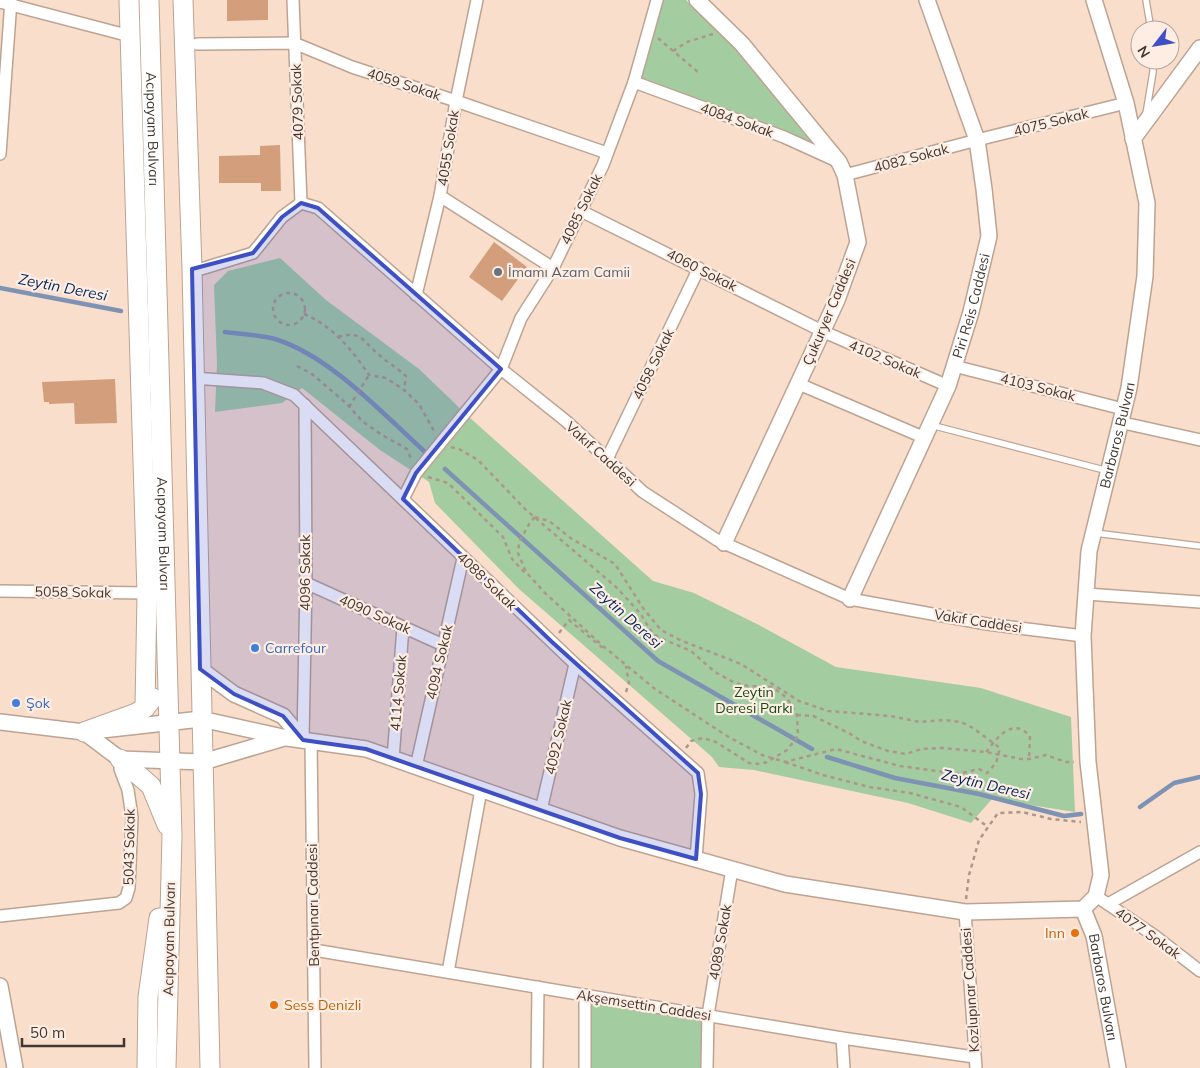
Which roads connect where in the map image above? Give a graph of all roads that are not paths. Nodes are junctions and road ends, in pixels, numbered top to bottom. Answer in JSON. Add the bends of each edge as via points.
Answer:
{"nodes":[{"id":1,"x":129,"y":0,"type":"edge"},
{"id":2,"x":148,"y":0,"type":"edge"},
{"id":3,"x":183,"y":0,"type":"edge"},
{"id":4,"x":293,"y":0,"type":"edge"},
{"id":5,"x":477,"y":0,"type":"edge"},
{"id":6,"x":657,"y":0,"type":"edge"},
{"id":7,"x":697,"y":0,"type":"edge"},
{"id":8,"x":927,"y":0,"type":"edge"},
{"id":9,"x":1094,"y":0,"type":"edge"},
{"id":10,"x":1146,"y":0,"type":"edge"},
{"id":11,"x":8,"y":2,"type":"edge"},
{"id":12,"x":1149,"y":20,"type":"edge"},
{"id":13,"x":130,"y":36,"type":"junction"},
{"id":14,"x":294,"y":43,"type":"junction"},
{"id":15,"x":197,"y":44,"type":"dead end"},
{"id":16,"x":1200,"y":48,"type":"edge"},
{"id":17,"x":1153,"y":70,"type":"edge"},
{"id":18,"x":634,"y":82,"type":"junction"},
{"id":19,"x":456,"y":101,"type":"junction"},
{"id":20,"x":1126,"y":103,"type":"junction"},
{"id":21,"x":1145,"y":124,"type":"junction"},
{"id":22,"x":1133,"y":139,"type":"junction"},
{"id":23,"x":0,"y":140,"type":"edge"},
{"id":24,"x":977,"y":140,"type":"junction"},
{"id":25,"x":607,"y":153,"type":"junction"},
{"id":26,"x":0,"y":154,"type":"edge"},
{"id":27,"x":842,"y":168,"type":"junction"},
{"id":28,"x":440,"y":196,"type":"junction"},
{"id":29,"x":301,"y":203,"type":"junction"},
{"id":30,"x":581,"y":210,"type":"junction"},
{"id":31,"x":552,"y":268,"type":"junction"},
{"id":32,"x":698,"y":268,"type":"junction"},
{"id":33,"x":192,"y":269,"type":"junction"},
{"id":34,"x":416,"y":295,"type":"junction"},
{"id":35,"x":822,"y":332,"type":"junction"},
{"id":36,"x":954,"y":366,"type":"junction"},
{"id":37,"x":501,"y":370,"type":"junction"},
{"id":38,"x":193,"y":378,"type":"junction"},
{"id":39,"x":799,"y":384,"type":"junction"},
{"id":40,"x":948,"y":386,"type":"junction"},
{"id":41,"x":305,"y":405,"type":"junction"},
{"id":42,"x":1121,"y":416,"type":"junction"},
{"id":43,"x":928,"y":431,"type":"junction"},
{"id":44,"x":1200,"y":440,"type":"edge"},
{"id":45,"x":607,"y":459,"type":"junction"},
{"id":46,"x":1108,"y":471,"type":"junction"},
{"id":47,"x":403,"y":499,"type":"junction"},
{"id":48,"x":1093,"y":532,"type":"junction"},
{"id":49,"x":724,"y":543,"type":"junction"},
{"id":50,"x":1200,"y":546,"type":"edge"},
{"id":51,"x":463,"y":558,"type":"junction"},
{"id":52,"x":306,"y":583,"type":"junction"},
{"id":53,"x":0,"y":591,"type":"edge"},
{"id":54,"x":147,"y":593,"type":"junction"},
{"id":55,"x":1086,"y":594,"type":"junction"},
{"id":56,"x":850,"y":599,"type":"junction"},
{"id":57,"x":1200,"y":602,"type":"edge"},
{"id":58,"x":403,"y":627,"type":"junction"},
{"id":59,"x":1083,"y":636,"type":"junction"},
{"id":60,"x":443,"y":645,"type":"junction"},
{"id":61,"x":575,"y":664,"type":"junction"},
{"id":62,"x":200,"y":670,"type":"junction"},
{"id":63,"x":168,"y":680,"type":"junction"},
{"id":64,"x":145,"y":708,"type":"junction"},
{"id":65,"x":202,"y":719,"type":"junction"},
{"id":66,"x":0,"y":722,"type":"edge"},
{"id":67,"x":169,"y":722,"type":"junction"},
{"id":68,"x":84,"y":732,"type":"junction"},
{"id":69,"x":286,"y":738,"type":"junction"},
{"id":70,"x":307,"y":741,"type":"junction"},
{"id":71,"x":120,"y":759,"type":"junction"},
{"id":72,"x":393,"y":759,"type":"junction"},
{"id":73,"x":170,"y":761,"type":"junction"},
{"id":74,"x":202,"y":762,"type":"junction"},
{"id":75,"x":416,"y":767,"type":"junction"},
{"id":76,"x":481,"y":790,"type":"junction"},
{"id":77,"x":541,"y":810,"type":"junction"},
{"id":78,"x":172,"y":836,"type":"junction"},
{"id":79,"x":1200,"y":852,"type":"edge"},
{"id":80,"x":696,"y":859,"type":"junction"},
{"id":81,"x":732,"y":870,"type":"junction"},
{"id":82,"x":1102,"y":900,"type":"junction"},
{"id":83,"x":1083,"y":909,"type":"junction"},
{"id":84,"x":965,"y":912,"type":"junction"},
{"id":85,"x":0,"y":916,"type":"edge"},
{"id":86,"x":314,"y":950,"type":"junction"},
{"id":87,"x":1200,"y":971,"type":"edge"},
{"id":88,"x":448,"y":972,"type":"junction"},
{"id":89,"x":0,"y":986,"type":"edge"},
{"id":90,"x":538,"y":987,"type":"junction"},
{"id":91,"x":586,"y":995,"type":"junction"},
{"id":92,"x":708,"y":1015,"type":"junction"},
{"id":93,"x":842,"y":1038,"type":"junction"},
{"id":94,"x":975,"y":1062,"type":"edge"},
{"id":95,"x":15,"y":1068,"type":"edge"},
{"id":96,"x":147,"y":1068,"type":"edge"},
{"id":97,"x":166,"y":1068,"type":"edge"},
{"id":98,"x":210,"y":1068,"type":"edge"},
{"id":99,"x":315,"y":1068,"type":"edge"},
{"id":100,"x":537,"y":1068,"type":"edge"},
{"id":101,"x":585,"y":1068,"type":"edge"},
{"id":102,"x":707,"y":1068,"type":"edge"},
{"id":103,"x":844,"y":1068,"type":"edge"},
{"id":104,"x":1118,"y":1068,"type":"edge"}],
"edges":[{"from":1,"to":13,"type":"main road"},
{"from":2,"to":63,"type":"main road","name":"Acıpayam Bulvarı"},
{"from":3,"to":33,"type":"main road"},
{"from":4,"to":14,"type":"street","name":"4079 Sokak"},
{"from":5,"to":19,"type":"street","name":"4055 Sokak"},
{"from":6,"to":18,"type":"street","name":"4085 Sokak"},
{"from":7,"to":27,"type":"street","name":"Çukuryer Caddesi","via":[[742,44]]},
{"from":8,"to":24,"type":"street","name":"Piri Reis Caddesi"},
{"from":9,"to":20,"type":"street","name":"Barbaros Bulvarı"},
{"from":10,"to":12,"type":"lane"},
{"from":11,"to":13,"type":"street"},
{"from":11,"to":23,"type":"street"},
{"from":13,"to":54,"type":"main road"},
{"from":14,"to":15,"type":"street","name":"4059 Sokak"},
{"from":14,"to":19,"type":"street","name":"4059 Sokak","via":[[352,67]]},
{"from":14,"to":29,"type":"street","name":"4079 Sokak"},
{"from":16,"to":21,"type":"street"},
{"from":17,"to":21,"type":"lane"},
{"from":18,"to":25,"type":"street","name":"4085 Sokak"},
{"from":18,"to":27,"type":"street","name":"4084 Sokak","via":[[784,137]]},
{"from":19,"to":25,"type":"street","name":"4059 Sokak"},
{"from":19,"to":28,"type":"street","name":"4055 Sokak"},
{"from":20,"to":22,"type":"street","name":"Barbaros Bulvarı"},
{"from":20,"to":24,"type":"street","name":"4075 Sokak"},
{"from":21,"to":22,"type":"street"},
{"from":22,"to":42,"type":"street","name":"Barbaros Bulvarı","via":[[1147,203],[1145,276],[1129,388]]},
{"from":23,"to":26,"type":"street"},
{"from":24,"to":27,"type":"street","name":"4082 Sokak"},
{"from":24,"to":36,"type":"street","name":"Piri Reis Caddesi","via":[[989,236]]},
{"from":25,"to":30,"type":"street","name":"4085 Sokak"},
{"from":27,"to":35,"type":"street","name":"Çukuryer Caddesi","via":[[858,242]]},
{"from":28,"to":31,"type":"street"},
{"from":28,"to":34,"type":"street","name":"4055 Sokak"},
{"from":29,"to":33,"type":"street","via":[[282,217],[253,253]]},
{"from":29,"to":34,"type":"street","name":"Vakıf Caddesi","via":[[318,208]]},
{"from":30,"to":31,"type":"street","name":"4085 Sokak"},
{"from":30,"to":32,"type":"street","name":"4060 Sokak"},
{"from":31,"to":37,"type":"street","name":"4085 Sokak","via":[[522,318]]},
{"from":32,"to":35,"type":"street","name":"4060 Sokak"},
{"from":32,"to":45,"type":"street","name":"4058 Sokak"},
{"from":33,"to":38,"type":"main road"},
{"from":34,"to":37,"type":"street","name":"Vakıf Caddesi"},
{"from":35,"to":39,"type":"street","name":"Çukuryer Caddesi"},
{"from":35,"to":40,"type":"street","name":"4102 Sokak"},
{"from":36,"to":40,"type":"street","name":"Piri Reis Caddesi"},
{"from":36,"to":42,"type":"street","name":"4103 Sokak"},
{"from":37,"to":45,"type":"street","name":"Vakıf Caddesi","via":[[566,421]]},
{"from":37,"to":47,"type":"street","name":"4085 Sokak","via":[[416,473]]},
{"from":38,"to":41,"type":"street","name":"4088 Sokak","via":[[263,383],[294,395]]},
{"from":38,"to":62,"type":"main road"},
{"from":39,"to":43,"type":"street"},
{"from":39,"to":49,"type":"street","name":"Çukuryer Caddesi"},
{"from":40,"to":43,"type":"street","name":"Piri Reis Caddesi"},
{"from":41,"to":47,"type":"street","name":"4088 Sokak"},
{"from":41,"to":52,"type":"street","name":"4096 Sokak"},
{"from":42,"to":44,"type":"street","name":"4103 Sokak"},
{"from":42,"to":46,"type":"street","name":"Barbaros Bulvarı"},
{"from":43,"to":46,"type":"lane"},
{"from":43,"to":56,"type":"street","name":"Piri Reis Caddesi"},
{"from":45,"to":49,"type":"street","name":"Vakıf Caddesi","via":[[643,492]]},
{"from":46,"to":48,"type":"street","name":"Barbaros Bulvarı"},
{"from":47,"to":51,"type":"street","name":"4088 Sokak"},
{"from":48,"to":50,"type":"lane"},
{"from":48,"to":55,"type":"street","name":"Barbaros Bulvarı"},
{"from":49,"to":56,"type":"street","name":"Vakıf Caddesi"},
{"from":51,"to":60,"type":"street","name":"4094 Sokak"},
{"from":51,"to":61,"type":"street","name":"4088 Sokak"},
{"from":52,"to":58,"type":"street","name":"4090 Sokak"},
{"from":52,"to":70,"type":"street","name":"4096 Sokak"},
{"from":53,"to":54,"type":"street","name":"5058 Sokak"},
{"from":54,"to":64,"type":"main road"},
{"from":55,"to":57,"type":"street"},
{"from":55,"to":59,"type":"street","name":"Barbaros Bulvarı"},
{"from":56,"to":59,"type":"street","name":"Vakıf Caddesi","via":[[987,624]]},
{"from":58,"to":60,"type":"street","name":"4090 Sokak"},
{"from":58,"to":72,"type":"street","name":"4114 Sokak"},
{"from":59,"to":82,"type":"street","name":"Barbaros Bulvarı","via":[[1088,762]]},
{"from":60,"to":75,"type":"street","name":"4094 Sokak"},
{"from":61,"to":77,"type":"street","name":"4092 Sokak"},
{"from":61,"to":80,"type":"street","name":"4088 Sokak","via":[[698,773],[701,794]]},
{"from":62,"to":65,"type":"main road"},
{"from":62,"to":70,"type":"street","via":[[234,694],[283,716]]},
{"from":63,"to":64,"type":"main road"},
{"from":63,"to":67,"type":"main road","name":"Acıpayam Bulvarı"},
{"from":64,"to":68,"type":"main road"},
{"from":65,"to":67,"type":"street"},
{"from":65,"to":69,"type":"street"},
{"from":65,"to":74,"type":"main road"},
{"from":66,"to":68,"type":"street"},
{"from":67,"to":68,"type":"street"},
{"from":67,"to":73,"type":"main road","name":"Acıpayam Bulvarı"},
{"from":68,"to":71,"type":"street"},
{"from":69,"to":70,"type":"street"},
{"from":69,"to":74,"type":"street"},
{"from":70,"to":72,"type":"street","via":[[366,750]]},
{"from":70,"to":86,"type":"street","name":"Bentpınarı Caddesi"},
{"from":71,"to":73,"type":"street"},
{"from":71,"to":78,"type":"main road","via":[[152,786]]},
{"from":71,"to":85,"type":"street","name":"5043 Sokak","via":[[132,817],[130,888],[126,898],[118,903]]},
{"from":72,"to":75,"type":"street"},
{"from":73,"to":74,"type":"street"},
{"from":73,"to":78,"type":"main road","name":"Acıpayam Bulvarı"},
{"from":74,"to":98,"type":"main road"},
{"from":75,"to":76,"type":"street"},
{"from":76,"to":77,"type":"street"},
{"from":76,"to":88,"type":"street"},
{"from":77,"to":80,"type":"street","via":[[620,838]]},
{"from":78,"to":96,"type":"main road","via":[[148,997]]},
{"from":78,"to":97,"type":"main road","name":"Acıpayam Bulvarı"},
{"from":79,"to":82,"type":"street"},
{"from":80,"to":81,"type":"street"},
{"from":81,"to":84,"type":"street","via":[[785,884]]},
{"from":81,"to":92,"type":"street","name":"4089 Sokak"},
{"from":82,"to":83,"type":"street"},
{"from":82,"to":87,"type":"street","name":"4077 Sokak"},
{"from":83,"to":84,"type":"street"},
{"from":83,"to":104,"type":"street","name":"Barbaros Bulvarı","via":[[1094,936]]},
{"from":84,"to":94,"type":"street","name":"Kozlupınar Caddesi"},
{"from":86,"to":88,"type":"street","name":"Akşemsettin Caddesi"},
{"from":86,"to":99,"type":"street","name":"Bentpınarı Caddesi"},
{"from":88,"to":90,"type":"street","name":"Akşemsettin Caddesi"},
{"from":89,"to":95,"type":"street"},
{"from":90,"to":91,"type":"street","name":"Akşemsettin Caddesi"},
{"from":90,"to":100,"type":"street"},
{"from":91,"to":92,"type":"street","name":"Akşemsettin Caddesi"},
{"from":91,"to":101,"type":"street"},
{"from":92,"to":93,"type":"street","name":"Akşemsettin Caddesi"},
{"from":92,"to":102,"type":"street","name":"4089 Sokak"},
{"from":93,"to":94,"type":"street","name":"Akşemsettin Caddesi"},
{"from":93,"to":103,"type":"street"}]}
